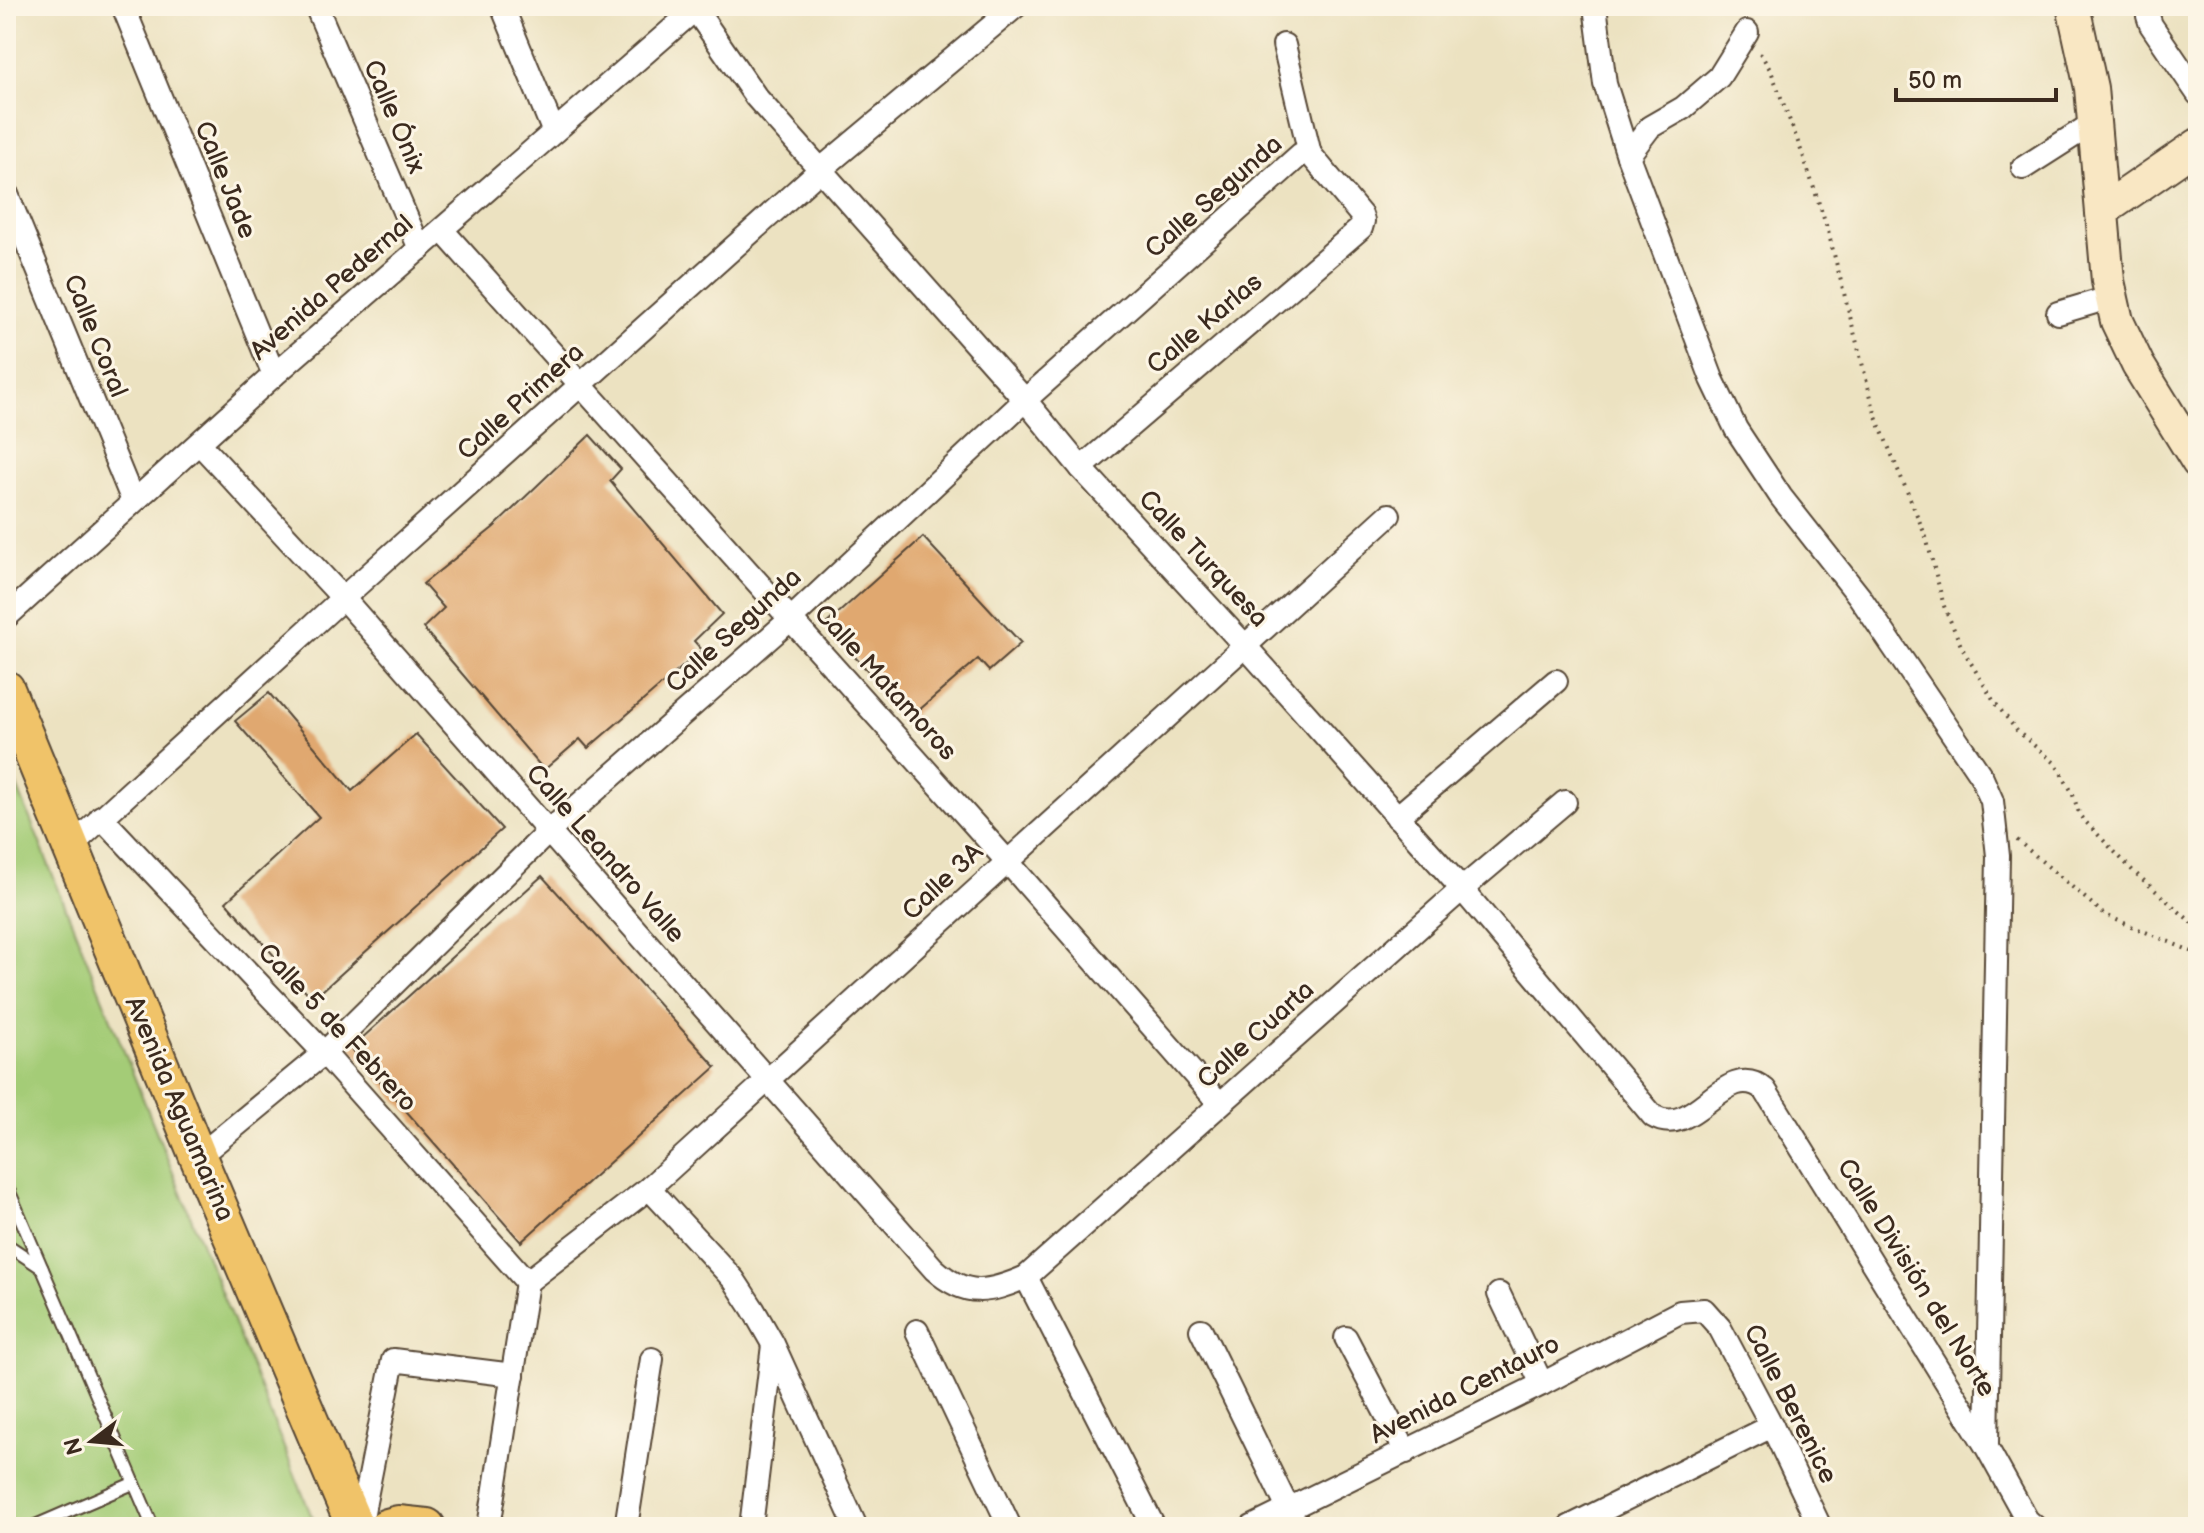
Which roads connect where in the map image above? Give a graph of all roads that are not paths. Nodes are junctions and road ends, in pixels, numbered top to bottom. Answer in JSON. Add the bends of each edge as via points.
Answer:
{"nodes":[{"id":1,"x":123,"y":6,"type":"edge"},
{"id":2,"x":316,"y":6,"type":"edge"},
{"id":3,"x":502,"y":6,"type":"edge"},
{"id":4,"x":1016,"y":6,"type":"edge"},
{"id":5,"x":1595,"y":6,"type":"edge"},
{"id":6,"x":2073,"y":6,"type":"edge"},
{"id":7,"x":2151,"y":6,"type":"edge"},
{"id":8,"x":695,"y":7,"type":"edge"},
{"id":9,"x":1747,"y":32,"type":"road end"},
{"id":10,"x":1284,"y":45,"type":"dead end"},
{"id":11,"x":2198,"y":94,"type":"edge"},
{"id":12,"x":2095,"y":122,"type":"junction"},
{"id":13,"x":553,"y":130,"type":"junction"},
{"id":14,"x":2198,"y":145,"type":"edge"},
{"id":15,"x":1310,"y":154,"type":"junction"},
{"id":16,"x":1628,"y":156,"type":"junction"},
{"id":17,"x":2023,"y":168,"type":"dead end"},
{"id":18,"x":820,"y":170,"type":"junction"},
{"id":19,"x":6,"y":192,"type":"edge"},
{"id":20,"x":2102,"y":211,"type":"junction"},
{"id":21,"x":442,"y":230,"type":"junction"},
{"id":22,"x":420,"y":249,"type":"junction"},
{"id":23,"x":2112,"y":297,"type":"junction"},
{"id":24,"x":2058,"y":313,"type":"dead end"},
{"id":25,"x":274,"y":375,"type":"junction"},
{"id":26,"x":582,"y":386,"type":"junction"},
{"id":27,"x":1025,"y":400,"type":"junction"},
{"id":28,"x":199,"y":443,"type":"junction"},
{"id":29,"x":2198,"y":462,"type":"edge"},
{"id":30,"x":1081,"y":468,"type":"junction"},
{"id":31,"x":133,"y":501,"type":"junction"},
{"id":32,"x":1389,"y":515,"type":"dead end"},
{"id":33,"x":343,"y":598,"type":"junction"},
{"id":34,"x":6,"y":617,"type":"edge"},
{"id":35,"x":791,"y":619,"type":"junction"},
{"id":36,"x":1246,"y":647,"type":"junction"},
{"id":37,"x":1556,"y":681,"type":"dead end"},
{"id":38,"x":8,"y":698,"type":"edge"},
{"id":39,"x":1565,"y":802,"type":"dead end"},
{"id":40,"x":101,"y":817,"type":"junction"},
{"id":41,"x":1397,"y":817,"type":"junction"},
{"id":42,"x":548,"y":832,"type":"junction"},
{"id":43,"x":70,"y":847,"type":"junction"},
{"id":44,"x":1007,"y":861,"type":"junction"},
{"id":45,"x":1462,"y":889,"type":"junction"},
{"id":46,"x":324,"y":1053,"type":"junction"},
{"id":47,"x":769,"y":1081,"type":"junction"},
{"id":48,"x":1732,"y":1084,"type":"joint"},
{"id":49,"x":1220,"y":1104,"type":"junction"},
{"id":50,"x":198,"y":1157,"type":"junction"},
{"id":51,"x":6,"y":1184,"type":"edge"},
{"id":52,"x":649,"y":1188,"type":"junction"},
{"id":53,"x":6,"y":1244,"type":"edge"},
{"id":54,"x":42,"y":1268,"type":"junction"},
{"id":55,"x":1026,"y":1277,"type":"junction"},
{"id":56,"x":527,"y":1282,"type":"junction"},
{"id":57,"x":975,"y":1290,"type":"joint"},
{"id":58,"x":1499,"y":1294,"type":"dead end"},
{"id":59,"x":1704,"y":1310,"type":"joint"},
{"id":60,"x":1201,"y":1330,"type":"dead end"},
{"id":61,"x":917,"y":1331,"type":"dead end"},
{"id":62,"x":1346,"y":1338,"type":"dead end"},
{"id":63,"x":773,"y":1344,"type":"junction"},
{"id":64,"x":652,"y":1359,"type":"dead end"},
{"id":65,"x":513,"y":1375,"type":"junction"},
{"id":66,"x":1542,"y":1384,"type":"junction"},
{"id":67,"x":1772,"y":1426,"type":"junction"},
{"id":68,"x":1986,"y":1446,"type":"junction"},
{"id":69,"x":1406,"y":1452,"type":"junction"},
{"id":70,"x":134,"y":1483,"type":"junction"},
{"id":71,"x":1293,"y":1518,"type":"edge"},
{"id":72,"x":32,"y":1527,"type":"edge"},
{"id":73,"x":153,"y":1527,"type":"edge"},
{"id":74,"x":357,"y":1527,"type":"edge"},
{"id":75,"x":387,"y":1527,"type":"edge"},
{"id":76,"x":427,"y":1527,"type":"edge"},
{"id":77,"x":489,"y":1527,"type":"edge"},
{"id":78,"x":626,"y":1527,"type":"edge"},
{"id":79,"x":751,"y":1527,"type":"edge"},
{"id":80,"x":856,"y":1527,"type":"edge"},
{"id":81,"x":1010,"y":1527,"type":"edge"},
{"id":82,"x":1154,"y":1527,"type":"edge"},
{"id":83,"x":1252,"y":1527,"type":"edge"},
{"id":84,"x":1569,"y":1527,"type":"edge"},
{"id":85,"x":1820,"y":1527,"type":"edge"},
{"id":86,"x":2035,"y":1527,"type":"edge"}],
"edges":[{"from":1,"to":25,"type":"street","name":"Calle Jade"},
{"from":2,"to":22,"type":"street","name":"Calle Ónix"},
{"from":3,"to":13,"type":"street"},
{"from":4,"to":18,"type":"street","name":"Calle Primera"},
{"from":5,"to":16,"type":"street","via":[[1605,84]]},
{"from":6,"to":12,"type":"main road"},
{"from":7,"to":11,"type":"street","via":[[2151,25]]},
{"from":8,"to":13,"type":"street","name":"Avenida Pedernal"},
{"from":8,"to":18,"type":"street","name":"Calle Turquesa","via":[[756,97]]},
{"from":9,"to":16,"type":"street","via":[[1719,77],[1650,127]]},
{"from":10,"to":15,"type":"street"},
{"from":12,"to":17,"type":"street"},
{"from":12,"to":20,"type":"main road"},
{"from":13,"to":21,"type":"street","name":"Avenida Pedernal"},
{"from":14,"to":20,"type":"main road"},
{"from":15,"to":27,"type":"street","name":"Calle Segunda","via":[[1301,154]]},
{"from":15,"to":30,"type":"street","name":"Calle Karlas","via":[[1352,203],[1363,221],[1361,228]]},
{"from":16,"to":68,"type":"street","via":[[1736,429],[1781,497],[1859,596],[1981,776],[1992,801],[1998,872]]},
{"from":18,"to":26,"type":"street","name":"Calle Primera"},
{"from":18,"to":27,"type":"street","name":"Calle Turquesa"},
{"from":19,"to":31,"type":"street","name":"Calle Coral"},
{"from":20,"to":23,"type":"main road"},
{"from":21,"to":22,"type":"street","name":"Avenida Pedernal"},
{"from":21,"to":26,"type":"street","name":"Calle Matamoros"},
{"from":22,"to":25,"type":"street","name":"Avenida Pedernal"},
{"from":23,"to":24,"type":"street"},
{"from":23,"to":29,"type":"main road","via":[[2138,365]]},
{"from":25,"to":28,"type":"street","name":"Avenida Pedernal"},
{"from":26,"to":33,"type":"street","name":"Calle Primera"},
{"from":26,"to":35,"type":"street","name":"Calle Matamoros"},
{"from":27,"to":30,"type":"street","name":"Calle Turquesa"},
{"from":27,"to":35,"type":"street","name":"Calle Segunda"},
{"from":28,"to":31,"type":"street","name":"Avenida Pedernal"},
{"from":28,"to":33,"type":"street","name":"Calle Leandro Valle"},
{"from":30,"to":36,"type":"street","name":"Calle Turquesa"},
{"from":31,"to":34,"type":"street","name":"Avenida Pedernal"},
{"from":32,"to":36,"type":"street","name":"Calle 3A"},
{"from":33,"to":40,"type":"street","name":"Calle Primera"},
{"from":33,"to":42,"type":"street","name":"Calle Leandro Valle"},
{"from":35,"to":42,"type":"street","name":"Calle Segunda"},
{"from":35,"to":44,"type":"street","name":"Calle Matamoros"},
{"from":36,"to":41,"type":"street","name":"Calle Turquesa"},
{"from":36,"to":44,"type":"street","name":"Calle 3A"},
{"from":37,"to":41,"type":"street"},
{"from":38,"to":43,"type":"main road","name":"Avenida Aguamarina"},
{"from":39,"to":45,"type":"street","name":"Calle Cuarta"},
{"from":40,"to":43,"type":"street","name":"Calle Primera"},
{"from":40,"to":46,"type":"street","name":"Calle 5 de Febrero"},
{"from":41,"to":45,"type":"street","name":"Calle Turquesa"},
{"from":42,"to":46,"type":"street","name":"Calle Segunda"},
{"from":42,"to":47,"type":"street","name":"Calle Leandro Valle"},
{"from":43,"to":50,"type":"main road","name":"Avenida Aguamarina"},
{"from":44,"to":47,"type":"street","name":"Calle 3A"},
{"from":44,"to":49,"type":"street","name":"Calle Matamoros"},
{"from":45,"to":48,"type":"street","name":"Calle Turquesa","via":[[1653,1116],[1668,1123],[1688,1115]]},
{"from":45,"to":49,"type":"street","name":"Calle Cuarta"},
{"from":46,"to":50,"type":"street","name":"Calle Segunda"},
{"from":46,"to":56,"type":"street","name":"Calle 5 de Febrero"},
{"from":47,"to":52,"type":"street","name":"Calle 3A"},
{"from":47,"to":57,"type":"street","name":"Calle Leandro Valle","via":[[934,1269],[952,1285]]},
{"from":48,"to":68,"type":"street","name":"Calle División del Norte","via":[[1756,1082],[1774,1101]]},
{"from":49,"to":55,"type":"street","name":"Calle Cuarta"},
{"from":50,"to":74,"type":"main road","name":"Avenida Aguamarina"},
{"from":51,"to":54,"type":"lane"},
{"from":52,"to":56,"type":"street","name":"Calle 3A"},
{"from":52,"to":63,"type":"street","via":[[734,1280]]},
{"from":53,"to":54,"type":"lane"},
{"from":54,"to":70,"type":"lane"},
{"from":55,"to":57,"type":"street","name":"Calle Cuarta"},
{"from":55,"to":82,"type":"street"},
{"from":56,"to":65,"type":"street"},
{"from":58,"to":66,"type":"street"},
{"from":59,"to":66,"type":"street","name":"Avenida Centauro","via":[[1680,1312]]},
{"from":59,"to":67,"type":"street","name":"Calle Berenice","via":[[1720,1328]]},
{"from":60,"to":71,"type":"street"},
{"from":61,"to":81,"type":"street"},
{"from":62,"to":69,"type":"street"},
{"from":63,"to":79,"type":"street"},
{"from":63,"to":80,"type":"street"},
{"from":64,"to":78,"type":"street"},
{"from":65,"to":74,"type":"street","via":[[393,1360]]},
{"from":65,"to":77,"type":"street"},
{"from":66,"to":69,"type":"street","name":"Avenida Centauro"},
{"from":67,"to":84,"type":"street"},
{"from":67,"to":85,"type":"street","name":"Calle Berenice"},
{"from":68,"to":86,"type":"street","name":"Calle División del Norte"},
{"from":69,"to":71,"type":"street","name":"Avenida Centauro"},
{"from":70,"to":72,"type":"lane"},
{"from":70,"to":73,"type":"lane"},
{"from":71,"to":83,"type":"street","name":"Avenida Centauro"},
{"from":75,"to":76,"type":"main road"}]}
